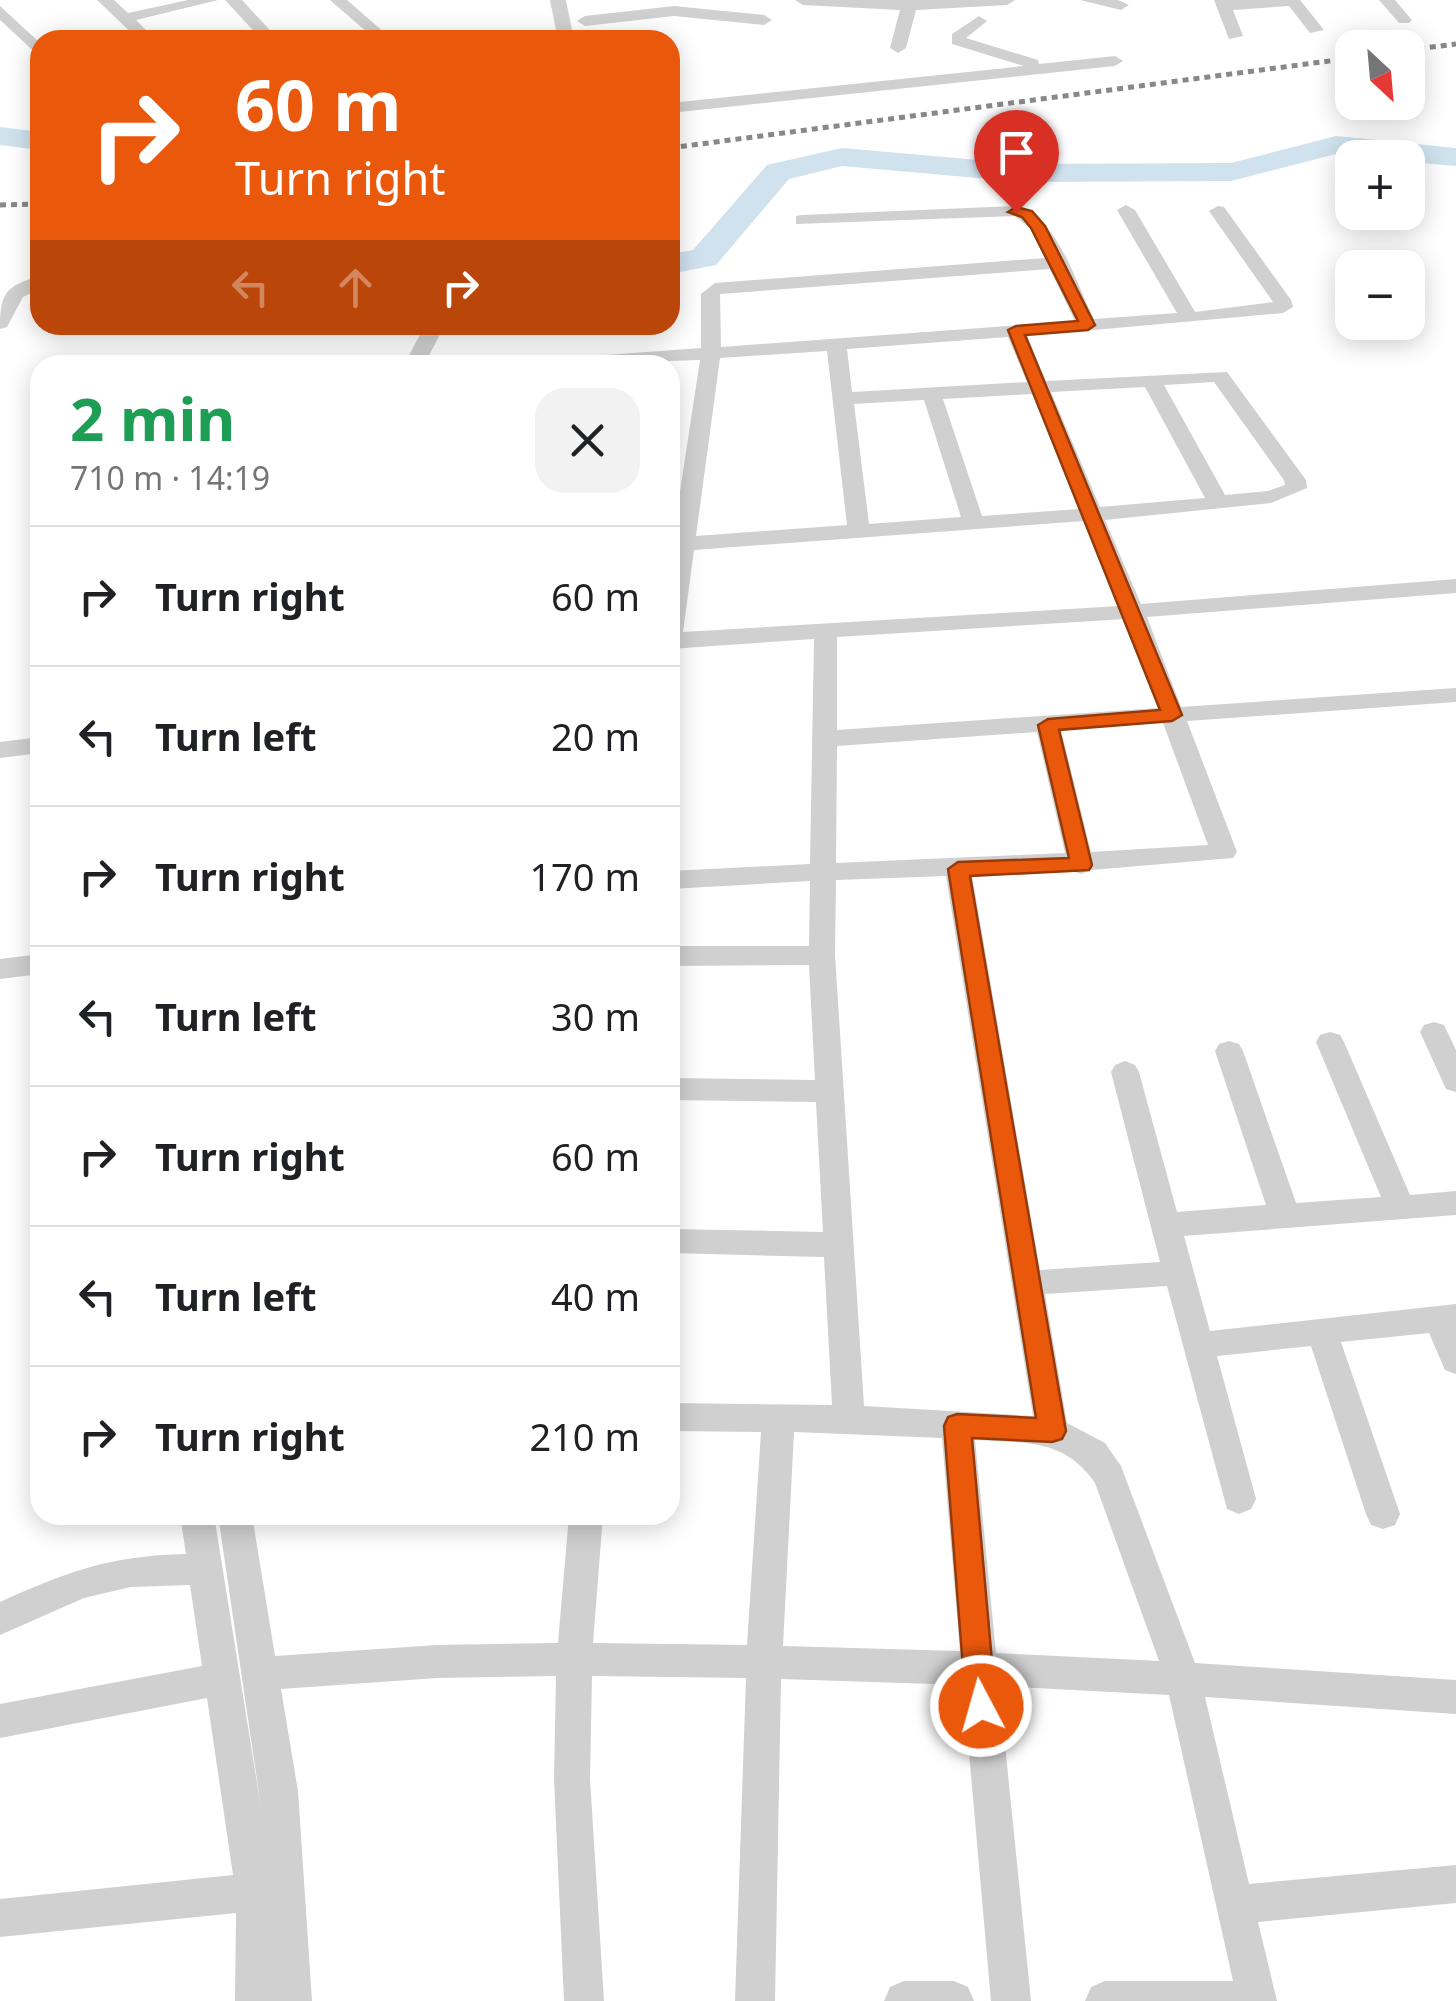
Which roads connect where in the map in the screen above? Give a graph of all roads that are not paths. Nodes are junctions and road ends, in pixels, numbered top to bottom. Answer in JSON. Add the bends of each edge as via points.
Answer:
{"nodes":[{"id":1,"x":15,"y":0,"type":"edge"},
{"id":2,"x":105,"y":0,"type":"edge"},
{"id":3,"x":210,"y":0,"type":"edge"},
{"id":4,"x":233,"y":0,"type":"edge"},
{"id":5,"x":338,"y":0,"type":"edge"},
{"id":6,"x":558,"y":0,"type":"edge"},
{"id":7,"x":577,"y":0,"type":"edge"},
{"id":8,"x":803,"y":0,"type":"edge"},
{"id":9,"x":1007,"y":0,"type":"edge"},
{"id":10,"x":1088,"y":0,"type":"edge"},
{"id":11,"x":1292,"y":0,"type":"edge"},
{"id":12,"x":1387,"y":0,"type":"edge"},
{"id":13,"x":0,"y":3,"type":"edge"},
{"id":14,"x":1223,"y":3,"type":"edge"},
{"id":15,"x":1121,"y":5,"type":"dead end"},
{"id":16,"x":909,"y":6,"type":"junction"},
{"id":17,"x":0,"y":11,"type":"edge"},
{"id":18,"x":124,"y":18,"type":"junction"},
{"id":19,"x":764,"y":20,"type":"dead end"},
{"id":20,"x":1404,"y":20,"type":"dead end"},
{"id":21,"x":585,"y":21,"type":"junction"},
{"id":22,"x":979,"y":21,"type":"dead end"},
{"id":23,"x":137,"y":30,"type":"edge"},
{"id":24,"x":262,"y":30,"type":"edge"},
{"id":25,"x":373,"y":30,"type":"edge"},
{"id":26,"x":564,"y":30,"type":"edge"},
{"id":27,"x":586,"y":30,"type":"edge"},
{"id":28,"x":1316,"y":30,"type":"dead end"},
{"id":29,"x":1235,"y":36,"type":"dead end"},
{"id":30,"x":30,"y":42,"type":"edge"},
{"id":31,"x":898,"y":48,"type":"dead end"},
{"id":32,"x":1116,"y":61,"type":"dead end"},
{"id":33,"x":1048,"y":68,"type":"junction"},
{"id":34,"x":680,"y":107,"type":"edge"},
{"id":35,"x":1126,"y":210,"type":"dead end"},
{"id":36,"x":1218,"y":211,"type":"dead end"},
{"id":37,"x":802,"y":220,"type":"dead end"},
{"id":38,"x":1056,"y":263,"type":"junction"},
{"id":39,"x":7,"y":294,"type":"edge"},
{"id":40,"x":1189,"y":318,"type":"junction"},
{"id":41,"x":0,"y":323,"type":"edge"},
{"id":42,"x":1088,"y":325,"type":"junction"},
{"id":43,"x":1016,"y":330,"type":"junction"},
{"id":44,"x":836,"y":343,"type":"junction"},
{"id":45,"x":711,"y":354,"type":"junction"},
{"id":46,"x":680,"y":356,"type":"edge"},
{"id":47,"x":1151,"y":380,"type":"junction"},
{"id":48,"x":1040,"y":388,"type":"junction"},
{"id":49,"x":932,"y":395,"type":"junction"},
{"id":50,"x":843,"y":399,"type":"junction"},
{"id":51,"x":1218,"y":503,"type":"junction"},
{"id":52,"x":1092,"y":515,"type":"junction"},
{"id":53,"x":974,"y":524,"type":"junction"},
{"id":54,"x":860,"y":533,"type":"junction"},
{"id":55,"x":683,"y":544,"type":"junction"},
{"id":56,"x":680,"y":566,"type":"edge"},
{"id":57,"x":1456,"y":586,"type":"edge"},
{"id":58,"x":1133,"y":611,"type":"junction"},
{"id":59,"x":826,"y":632,"type":"junction"},
{"id":60,"x":680,"y":640,"type":"edge"},
{"id":61,"x":1456,"y":695,"type":"edge"},
{"id":62,"x":1172,"y":715,"type":"junction"},
{"id":63,"x":1048,"y":725,"type":"junction"},
{"id":64,"x":825,"y":739,"type":"junction"},
{"id":65,"x":30,"y":746,"type":"edge"},
{"id":66,"x":0,"y":750,"type":"edge"},
{"id":67,"x":1081,"y":865,"type":"junction"},
{"id":68,"x":958,"y":869,"type":"junction"},
{"id":69,"x":822,"y":870,"type":"junction"},
{"id":70,"x":680,"y":879,"type":"edge"},
{"id":71,"x":822,"y":954,"type":"junction"},
{"id":72,"x":680,"y":956,"type":"edge"},
{"id":73,"x":30,"y":965,"type":"edge"},
{"id":74,"x":0,"y":969,"type":"edge"},
{"id":75,"x":1434,"y":1032,"type":"dead end"},
{"id":76,"x":1330,"y":1042,"type":"dead end"},
{"id":77,"x":1229,"y":1051,"type":"dead end"},
{"id":78,"x":1125,"y":1072,"type":"dead end"},
{"id":79,"x":1456,"y":1081,"type":"edge"},
{"id":80,"x":680,"y":1089,"type":"edge"},
{"id":81,"x":832,"y":1090,"type":"junction"},
{"id":82,"x":1456,"y":1203,"type":"edge"},
{"id":83,"x":1400,"y":1207,"type":"junction"},
{"id":84,"x":1286,"y":1216,"type":"junction"},
{"id":85,"x":1166,"y":1225,"type":"junction"},
{"id":86,"x":680,"y":1242,"type":"edge"},
{"id":87,"x":840,"y":1245,"type":"junction"},
{"id":88,"x":1179,"y":1273,"type":"junction"},
{"id":89,"x":1028,"y":1283,"type":"junction"},
{"id":90,"x":1448,"y":1318,"type":"edge"},
{"id":91,"x":1322,"y":1332,"type":"junction"},
{"id":92,"x":1198,"y":1346,"type":"junction"},
{"id":93,"x":1456,"y":1361,"type":"edge"},
{"id":94,"x":680,"y":1417,"type":"edge"},
{"id":95,"x":778,"y":1418,"type":"junction"},
{"id":96,"x":849,"y":1419,"type":"junction"},
{"id":97,"x":957,"y":1426,"type":"junction"},
{"id":98,"x":1052,"y":1431,"type":"junction"},
{"id":99,"x":1239,"y":1499,"type":"dead end"},
{"id":100,"x":1383,"y":1514,"type":"dead end"},
{"id":101,"x":198,"y":1525,"type":"edge"},
{"id":102,"x":236,"y":1525,"type":"edge"},
{"id":103,"x":585,"y":1525,"type":"edge"},
{"id":104,"x":204,"y":1568,"type":"junction"},
{"id":105,"x":0,"y":1619,"type":"edge"},
{"id":106,"x":574,"y":1661,"type":"junction"},
{"id":107,"x":764,"y":1664,"type":"junction"},
{"id":108,"x":978,"y":1669,"type":"junction"},
{"id":109,"x":258,"y":1674,"type":"junction"},
{"id":110,"x":220,"y":1678,"type":"junction"},
{"id":111,"x":1183,"y":1678,"type":"junction"},
{"id":112,"x":1456,"y":1697,"type":"edge"},
{"id":113,"x":0,"y":1722,"type":"edge"},
{"id":114,"x":1456,"y":1884,"type":"edge"},
{"id":115,"x":255,"y":1892,"type":"junction"},
{"id":116,"x":1235,"y":1905,"type":"junction"},
{"id":117,"x":0,"y":1918,"type":"edge"},
{"id":118,"x":255,"y":2001,"type":"edge"},
{"id":119,"x":292,"y":2001,"type":"edge"},
{"id":120,"x":584,"y":2001,"type":"edge"},
{"id":121,"x":756,"y":2001,"type":"edge"},
{"id":122,"x":904,"y":2001,"type":"edge"},
{"id":123,"x":954,"y":2001,"type":"edge"},
{"id":124,"x":1011,"y":2001,"type":"edge"},
{"id":125,"x":1105,"y":2001,"type":"edge"},
{"id":126,"x":1257,"y":2001,"type":"edge"}],
"edges":[{"from":1,"to":13,"type":"street"},
{"from":2,"to":18,"type":"street"},
{"from":3,"to":18,"type":"street"},
{"from":4,"to":24,"type":"street"},
{"from":5,"to":25,"type":"street"},
{"from":6,"to":26,"type":"street"},
{"from":7,"to":21,"type":"street"},
{"from":8,"to":16,"type":"street"},
{"from":9,"to":16,"type":"street"},
{"from":10,"to":15,"type":"street"},
{"from":11,"to":14,"type":"street"},
{"from":11,"to":28,"type":"street"},
{"from":12,"to":20,"type":"street"},
{"from":14,"to":29,"type":"street"},
{"from":16,"to":31,"type":"street"},
{"from":17,"to":30,"type":"street"},
{"from":18,"to":23,"type":"street"},
{"from":19,"to":21,"type":"street","via":[[674,11]]},
{"from":21,"to":27,"type":"street"},
{"from":22,"to":33,"type":"street","via":[[958,41]]},
{"from":32,"to":33,"type":"street"},
{"from":33,"to":34,"type":"street"},
{"from":35,"to":40,"type":"street"},
{"from":36,"to":40,"type":"street","via":[[1283,307]]},
{"from":37,"to":38,"type":"street","via":[[1016,212],[1038,226]]},
{"from":38,"to":42,"type":"street"},
{"from":38,"to":45,"type":"street","via":[[715,289]]},
{"from":39,"to":41,"type":"street"},
{"from":40,"to":42,"type":"street"},
{"from":42,"to":43,"type":"street"},
{"from":43,"to":44,"type":"street"},
{"from":43,"to":48,"type":"street"},
{"from":44,"to":45,"type":"street"},
{"from":44,"to":50,"type":"street"},
{"from":45,"to":46,"type":"street"},
{"from":45,"to":55,"type":"street"},
{"from":47,"to":48,"type":"street"},
{"from":47,"to":51,"type":"street"},
{"from":47,"to":51,"type":"street","via":[[1220,376],[1295,480],[1296,488],[1287,493]]},
{"from":48,"to":49,"type":"street"},
{"from":48,"to":52,"type":"street"},
{"from":49,"to":50,"type":"street"},
{"from":49,"to":53,"type":"street"},
{"from":50,"to":54,"type":"street"},
{"from":51,"to":52,"type":"street"},
{"from":52,"to":53,"type":"street"},
{"from":52,"to":58,"type":"street"},
{"from":53,"to":54,"type":"street"},
{"from":54,"to":55,"type":"street"},
{"from":55,"to":56,"type":"street"},
{"from":57,"to":58,"type":"street"},
{"from":58,"to":59,"type":"street"},
{"from":58,"to":62,"type":"street"},
{"from":59,"to":60,"type":"street"},
{"from":59,"to":64,"type":"street"},
{"from":61,"to":62,"type":"street"},
{"from":62,"to":63,"type":"street"},
{"from":62,"to":67,"type":"street","via":[[1224,852]]},
{"from":63,"to":64,"type":"street"},
{"from":63,"to":67,"type":"street"},
{"from":64,"to":69,"type":"street"},
{"from":65,"to":66,"type":"street"},
{"from":67,"to":68,"type":"street"},
{"from":68,"to":69,"type":"street"},
{"from":68,"to":89,"type":"street"},
{"from":69,"to":70,"type":"street"},
{"from":69,"to":71,"type":"street"},
{"from":71,"to":72,"type":"street"},
{"from":71,"to":81,"type":"street"},
{"from":73,"to":74,"type":"street"},
{"from":75,"to":79,"type":"street"},
{"from":76,"to":83,"type":"street"},
{"from":77,"to":84,"type":"street"},
{"from":78,"to":85,"type":"street"},
{"from":80,"to":81,"type":"street"},
{"from":81,"to":87,"type":"street"},
{"from":82,"to":83,"type":"street"},
{"from":83,"to":84,"type":"street"},
{"from":84,"to":85,"type":"street"},
{"from":85,"to":88,"type":"street"},
{"from":86,"to":87,"type":"street"},
{"from":87,"to":96,"type":"street"},
{"from":88,"to":89,"type":"street"},
{"from":88,"to":92,"type":"street"},
{"from":89,"to":98,"type":"street"},
{"from":90,"to":91,"type":"street"},
{"from":90,"to":93,"type":"street"},
{"from":91,"to":92,"type":"street"},
{"from":91,"to":100,"type":"street"},
{"from":92,"to":99,"type":"street"},
{"from":94,"to":95,"type":"street"},
{"from":95,"to":96,"type":"street"},
{"from":95,"to":107,"type":"street"},
{"from":96,"to":97,"type":"street"},
{"from":97,"to":98,"type":"street"},
{"from":97,"to":108,"type":"street"},
{"from":98,"to":111,"type":"street","via":[[1094,1452],[1109,1476]]},
{"from":101,"to":104,"type":"street"},
{"from":102,"to":109,"type":"street"},
{"from":103,"to":106,"type":"street"},
{"from":104,"to":105,"type":"street","via":[[131,1571],[80,1583]]},
{"from":104,"to":110,"type":"street"},
{"from":106,"to":107,"type":"street"},
{"from":106,"to":109,"type":"street","via":[[460,1660]]},
{"from":106,"to":120,"type":"street","via":[[572,1779]]},
{"from":107,"to":108,"type":"street"},
{"from":107,"to":121,"type":"street"},
{"from":108,"to":111,"type":"street"},
{"from":108,"to":124,"type":"street"},
{"from":109,"to":119,"type":"street","via":[[278,1792]]},
{"from":110,"to":113,"type":"street"},
{"from":110,"to":115,"type":"street"},
{"from":111,"to":112,"type":"street"},
{"from":111,"to":116,"type":"street"},
{"from":114,"to":116,"type":"street"},
{"from":115,"to":117,"type":"street"},
{"from":115,"to":118,"type":"street"},
{"from":116,"to":126,"type":"street"},
{"from":122,"to":123,"type":"street"},
{"from":125,"to":126,"type":"street"}]}
